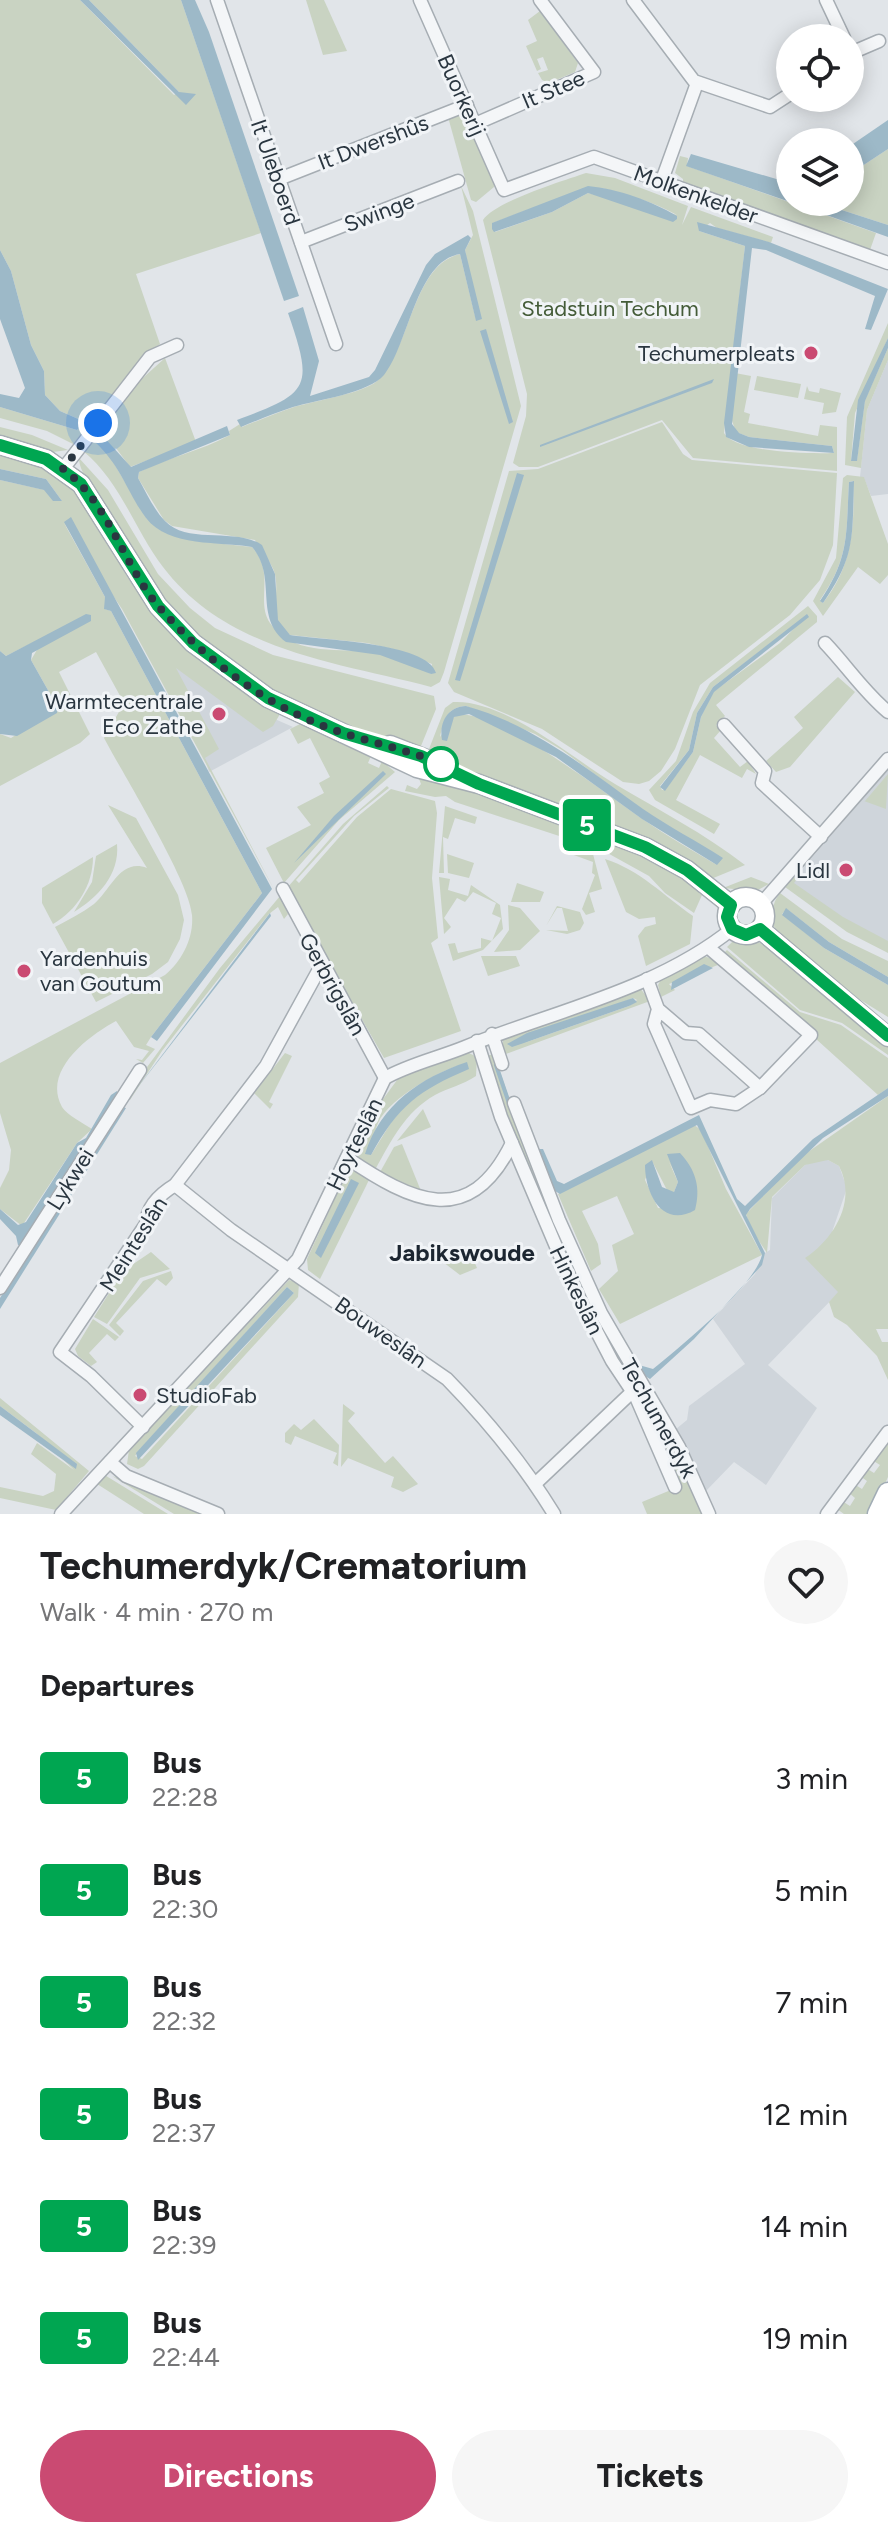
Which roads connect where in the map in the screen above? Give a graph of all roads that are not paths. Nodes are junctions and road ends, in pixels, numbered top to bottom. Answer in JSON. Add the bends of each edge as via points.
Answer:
{"nodes":[{"id":1,"x":217,"y":0,"type":"edge"},
{"id":2,"x":420,"y":0,"type":"edge"},
{"id":3,"x":540,"y":0,"type":"edge"},
{"id":4,"x":633,"y":0,"type":"edge"},
{"id":5,"x":826,"y":0,"type":"edge"},
{"id":6,"x":837,"y":24,"type":"edge"},
{"id":7,"x":879,"y":41,"type":"dead end"},
{"id":8,"x":864,"y":47,"type":"edge"},
{"id":9,"x":697,"y":83,"type":"junction"},
{"id":10,"x":776,"y":103,"type":"edge"},
{"id":11,"x":467,"y":105,"type":"junction"},
{"id":12,"x":475,"y":124,"type":"junction"},
{"id":13,"x":279,"y":179,"type":"junction"},
{"id":14,"x":662,"y":180,"type":"junction"},
{"id":15,"x":458,"y":181,"type":"dead end"},
{"id":16,"x":504,"y":190,"type":"joint"},
{"id":17,"x":301,"y":242,"type":"junction"},
{"id":18,"x":888,"y":263,"type":"edge"},
{"id":19,"x":336,"y":344,"type":"dead end"},
{"id":20,"x":177,"y":345,"type":"dead end"},
{"id":21,"x":0,"y":445,"type":"edge"},
{"id":22,"x":63,"y":469,"type":"junction"},
{"id":23,"x":825,"y":643,"type":"dead end"},
{"id":24,"x":888,"y":712,"type":"edge"},
{"id":25,"x":724,"y":725,"type":"dead end"},
{"id":26,"x":888,"y":759,"type":"edge"},
{"id":27,"x":821,"y":837,"type":"junction"},
{"id":28,"x":283,"y":889,"type":"dead end"},
{"id":29,"x":761,"y":904,"type":"junction"},
{"id":30,"x":731,"y":905,"type":"junction"},
{"id":31,"x":732,"y":929,"type":"junction"},
{"id":32,"x":760,"y":929,"type":"junction"},
{"id":33,"x":709,"y":948,"type":"junction"},
{"id":34,"x":322,"y":964,"type":"junction"},
{"id":35,"x":647,"y":979,"type":"junction"},
{"id":36,"x":821,"y":979,"type":"junction"},
{"id":37,"x":658,"y":1009,"type":"junction"},
{"id":38,"x":888,"y":1022,"type":"edge"},
{"id":39,"x":492,"y":1034,"type":"junction"},
{"id":40,"x":888,"y":1037,"type":"edge"},
{"id":41,"x":477,"y":1041,"type":"junction"},
{"id":42,"x":502,"y":1064,"type":"dead end"},
{"id":43,"x":140,"y":1070,"type":"dead end"},
{"id":44,"x":385,"y":1078,"type":"junction"},
{"id":45,"x":760,"y":1088,"type":"junction"},
{"id":46,"x":514,"y":1103,"type":"dead end"},
{"id":47,"x":512,"y":1143,"type":"junction"},
{"id":48,"x":347,"y":1158,"type":"junction"},
{"id":49,"x":175,"y":1185,"type":"junction"},
{"id":50,"x":290,"y":1268,"type":"junction"},
{"id":51,"x":0,"y":1288,"type":"edge"},
{"id":52,"x":632,"y":1392,"type":"junction"},
{"id":53,"x":143,"y":1427,"type":"junction"},
{"id":54,"x":888,"y":1432,"type":"edge"},
{"id":55,"x":110,"y":1462,"type":"junction"},
{"id":56,"x":535,"y":1484,"type":"junction"},
{"id":57,"x":675,"y":1487,"type":"dead end"},
{"id":58,"x":888,"y":1493,"type":"edge"},
{"id":59,"x":211,"y":1513,"type":"edge"},
{"id":60,"x":61,"y":1514,"type":"edge"},
{"id":61,"x":554,"y":1514,"type":"edge"},
{"id":62,"x":709,"y":1514,"type":"edge"},
{"id":63,"x":827,"y":1514,"type":"edge"},
{"id":64,"x":878,"y":1514,"type":"edge"}],
"edges":[{"from":1,"to":13,"type":"street","name":"It Uleboerd"},
{"from":2,"to":11,"type":"street","name":"Buorkerij"},
{"from":3,"to":12,"type":"street","name":"It Stee","via":[[594,72]]},
{"from":4,"to":9,"type":"street"},
{"from":5,"to":6,"type":"street"},
{"from":7,"to":8,"type":"street"},
{"from":9,"to":10,"type":"street","via":[[770,107]]},
{"from":9,"to":14,"type":"street"},
{"from":11,"to":12,"type":"street","name":"Buorkerij"},
{"from":11,"to":13,"type":"street","name":"It Dwershûs"},
{"from":12,"to":16,"type":"street","name":"Buorkerij"},
{"from":13,"to":17,"type":"street","name":"It Uleboerd"},
{"from":14,"to":16,"type":"street","name":"Molkenkelder","via":[[589,157]]},
{"from":14,"to":18,"type":"street","name":"Molkenkelder"},
{"from":15,"to":17,"type":"street","name":"Swinge"},
{"from":17,"to":19,"type":"street","name":"It Uleboerd"},
{"from":20,"to":22,"type":"street","via":[[150,357]]},
{"from":21,"to":22,"type":"street"},
{"from":22,"to":30,"type":"street","via":[[92,497],[158,606],[193,643],[268,698],[417,768],[479,784],[645,847],[687,870]]},
{"from":23,"to":24,"type":"street","via":[[860,688]]},
{"from":25,"to":27,"type":"street","via":[[765,771],[762,783]]},
{"from":26,"to":27,"type":"street"},
{"from":27,"to":29,"type":"street"},
{"from":28,"to":34,"type":"street","name":"Gerbrigslân"},
{"from":29,"to":30,"type":"street","via":[[746,897]]},
{"from":29,"to":32,"type":"street","via":[[765,917]]},
{"from":30,"to":31,"type":"street","via":[[727,917]]},
{"from":31,"to":32,"type":"street","via":[[746,935]]},
{"from":31,"to":33,"type":"street","name":"Hoyteslân"},
{"from":32,"to":36,"type":"street"},
{"from":33,"to":35,"type":"street","name":"Hoyteslân"},
{"from":33,"to":45,"type":"street","via":[[811,1035]]},
{"from":34,"to":44,"type":"street","name":"Gerbrigslân"},
{"from":34,"to":49,"type":"street","name":"Meinteslân","via":[[266,1066]]},
{"from":35,"to":37,"type":"street"},
{"from":35,"to":39,"type":"street","name":"Hoyteslân"},
{"from":36,"to":38,"type":"street"},
{"from":36,"to":40,"type":"street"},
{"from":37,"to":45,"type":"street","via":[[686,1033],[699,1034]]},
{"from":37,"to":45,"type":"street","via":[[654,1024],[691,1108],[710,1100],[736,1104]]},
{"from":39,"to":41,"type":"street","name":"Hoyteslân"},
{"from":39,"to":42,"type":"street"},
{"from":41,"to":44,"type":"street","name":"Hoyteslân"},
{"from":41,"to":47,"type":"street","name":"Hinkeslân"},
{"from":43,"to":51,"type":"street","name":"Lykwei"},
{"from":44,"to":48,"type":"street","name":"Hoyteslân"},
{"from":46,"to":62,"type":"street","name":"Techumerdyk","via":[[601,1313],[679,1447]]},
{"from":47,"to":48,"type":"street","via":[[489,1180],[444,1199],[404,1193]]},
{"from":47,"to":52,"type":"street","name":"Hinkeslân","via":[[572,1284]]},
{"from":48,"to":50,"type":"street","name":"Hoyteslân"},
{"from":49,"to":50,"type":"street","name":"Bouweslân"},
{"from":49,"to":53,"type":"street","name":"Meinteslân","via":[[154,1203],[60,1352]]},
{"from":50,"to":53,"type":"street","name":"Hoyteslân"},
{"from":50,"to":56,"type":"street","name":"Bouweslân","via":[[447,1379]]},
{"from":52,"to":56,"type":"street"},
{"from":52,"to":57,"type":"street","name":"Hinkeslân"},
{"from":53,"to":55,"type":"street","name":"Hoyteslân"},
{"from":54,"to":63,"type":"street"},
{"from":55,"to":59,"type":"street","via":[[126,1476]]},
{"from":55,"to":60,"type":"street","name":"Hoyteslân"},
{"from":56,"to":61,"type":"street","name":"Bouweslân"},
{"from":58,"to":64,"type":"main road"}]}
